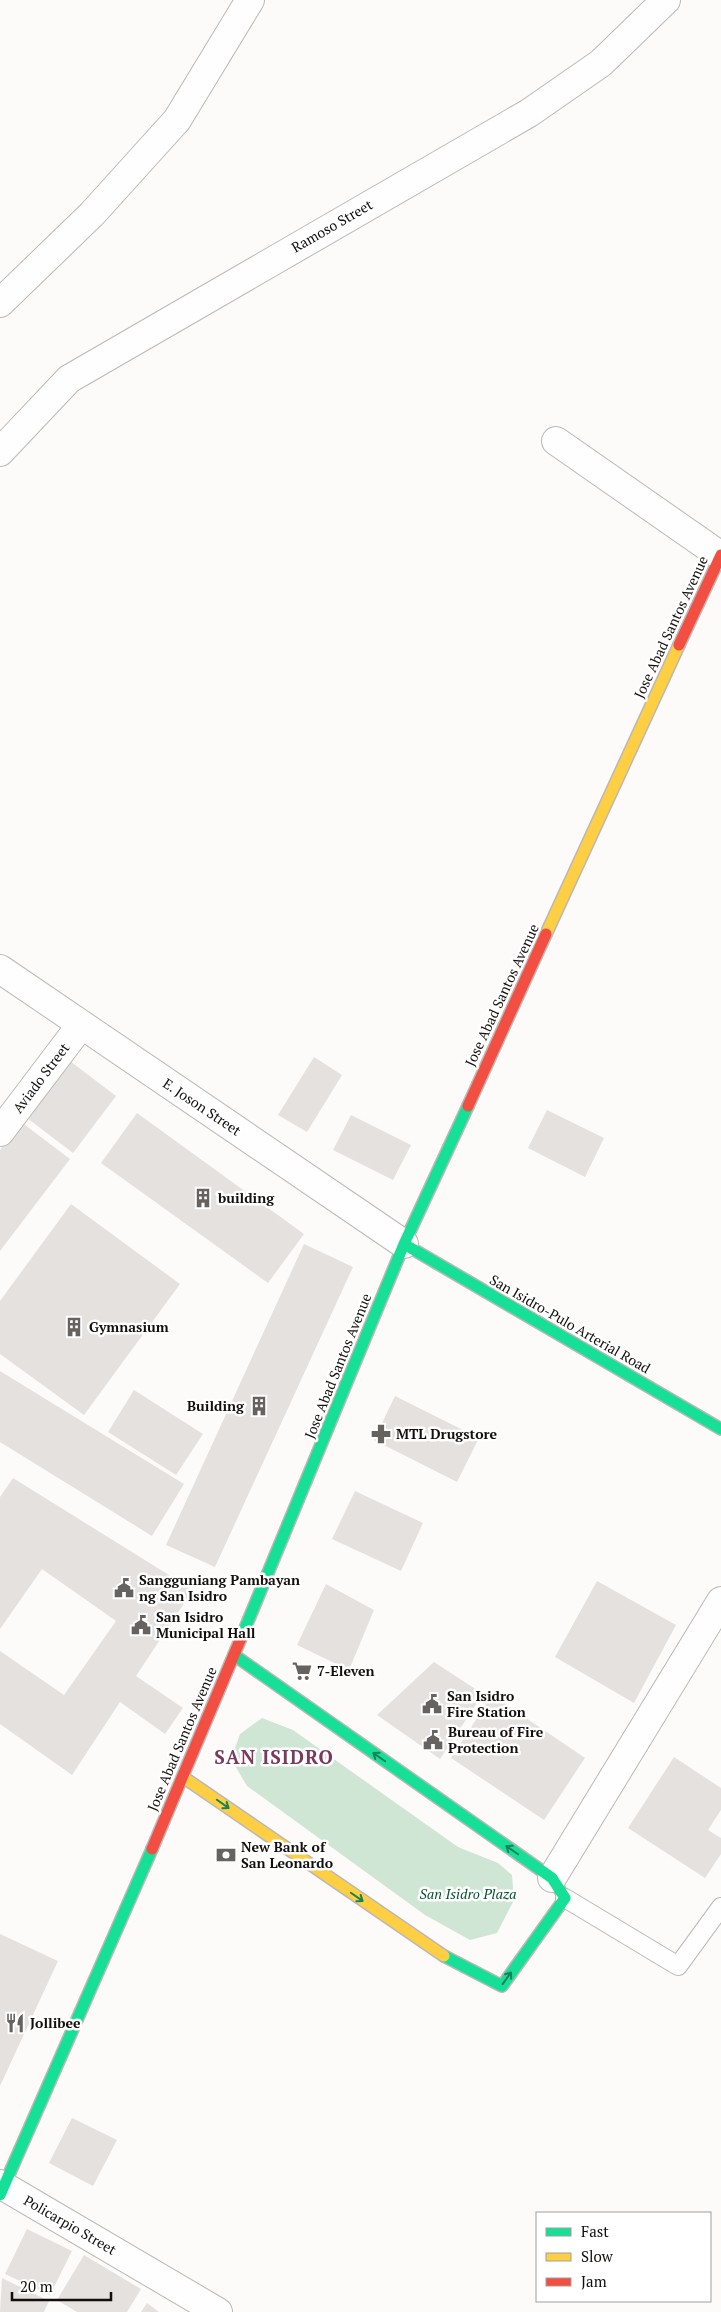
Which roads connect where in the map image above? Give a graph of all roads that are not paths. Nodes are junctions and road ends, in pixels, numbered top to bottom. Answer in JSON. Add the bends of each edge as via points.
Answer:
{"nodes":[{"id":1,"x":250,"y":0,"type":"edge"},
{"id":2,"x":666,"y":0,"type":"edge"},
{"id":3,"x":0,"y":303,"type":"edge"},
{"id":4,"x":556,"y":441,"type":"dead end"},
{"id":5,"x":0,"y":452,"type":"edge"},
{"id":6,"x":721,"y":556,"type":"edge"},
{"id":7,"x":0,"y":969,"type":"edge"},
{"id":8,"x":81,"y":1025,"type":"junction"},
{"id":9,"x":0,"y":1132,"type":"edge"},
{"id":10,"x":404,"y":1244,"type":"junction"},
{"id":11,"x":721,"y":1429,"type":"edge"},
{"id":12,"x":721,"y":1601,"type":"edge"},
{"id":13,"x":234,"y":1655,"type":"junction"},
{"id":14,"x":183,"y":1777,"type":"junction"},
{"id":15,"x":559,"y":1888,"type":"junction"},
{"id":16,"x":721,"y":1907,"type":"edge"},
{"id":17,"x":1,"y":2188,"type":"edge"},
{"id":18,"x":218,"y":2312,"type":"edge"}],
"edges":[{"from":1,"to":3,"type":"street","via":[[177,120],[92,214]]},
{"from":2,"to":5,"type":"street","name":"Ramoso Street","via":[[601,63],[528,113],[69,379]]},
{"from":4,"to":6,"type":"street"},
{"from":6,"to":10,"type":"main road","name":"Jose Abad Santos Avenue"},
{"from":7,"to":8,"type":"street","name":"E. Joson Street"},
{"from":8,"to":9,"type":"street","name":"Aviado Street"},
{"from":8,"to":10,"type":"street","name":"E. Joson Street"},
{"from":10,"to":11,"type":"main road","name":"San Isidro-Pulo Arterial Road"},
{"from":10,"to":13,"type":"main road","name":"Jose Abad Santos Avenue"},
{"from":12,"to":15,"type":"street"},
{"from":13,"to":14,"type":"main road","name":"Jose Abad Santos Avenue"},
{"from":15,"to":13,"type":"main road","one_way":true},
{"from":14,"to":15,"type":"main road","one_way":true,"via":[[454,1963],[502,1986]]},
{"from":14,"to":17,"type":"main road","name":"Jose Abad Santos Avenue"},
{"from":15,"to":16,"type":"lane","via":[[678,1966]]},
{"from":17,"to":18,"type":"street","name":"Policarpio Street"}]}
